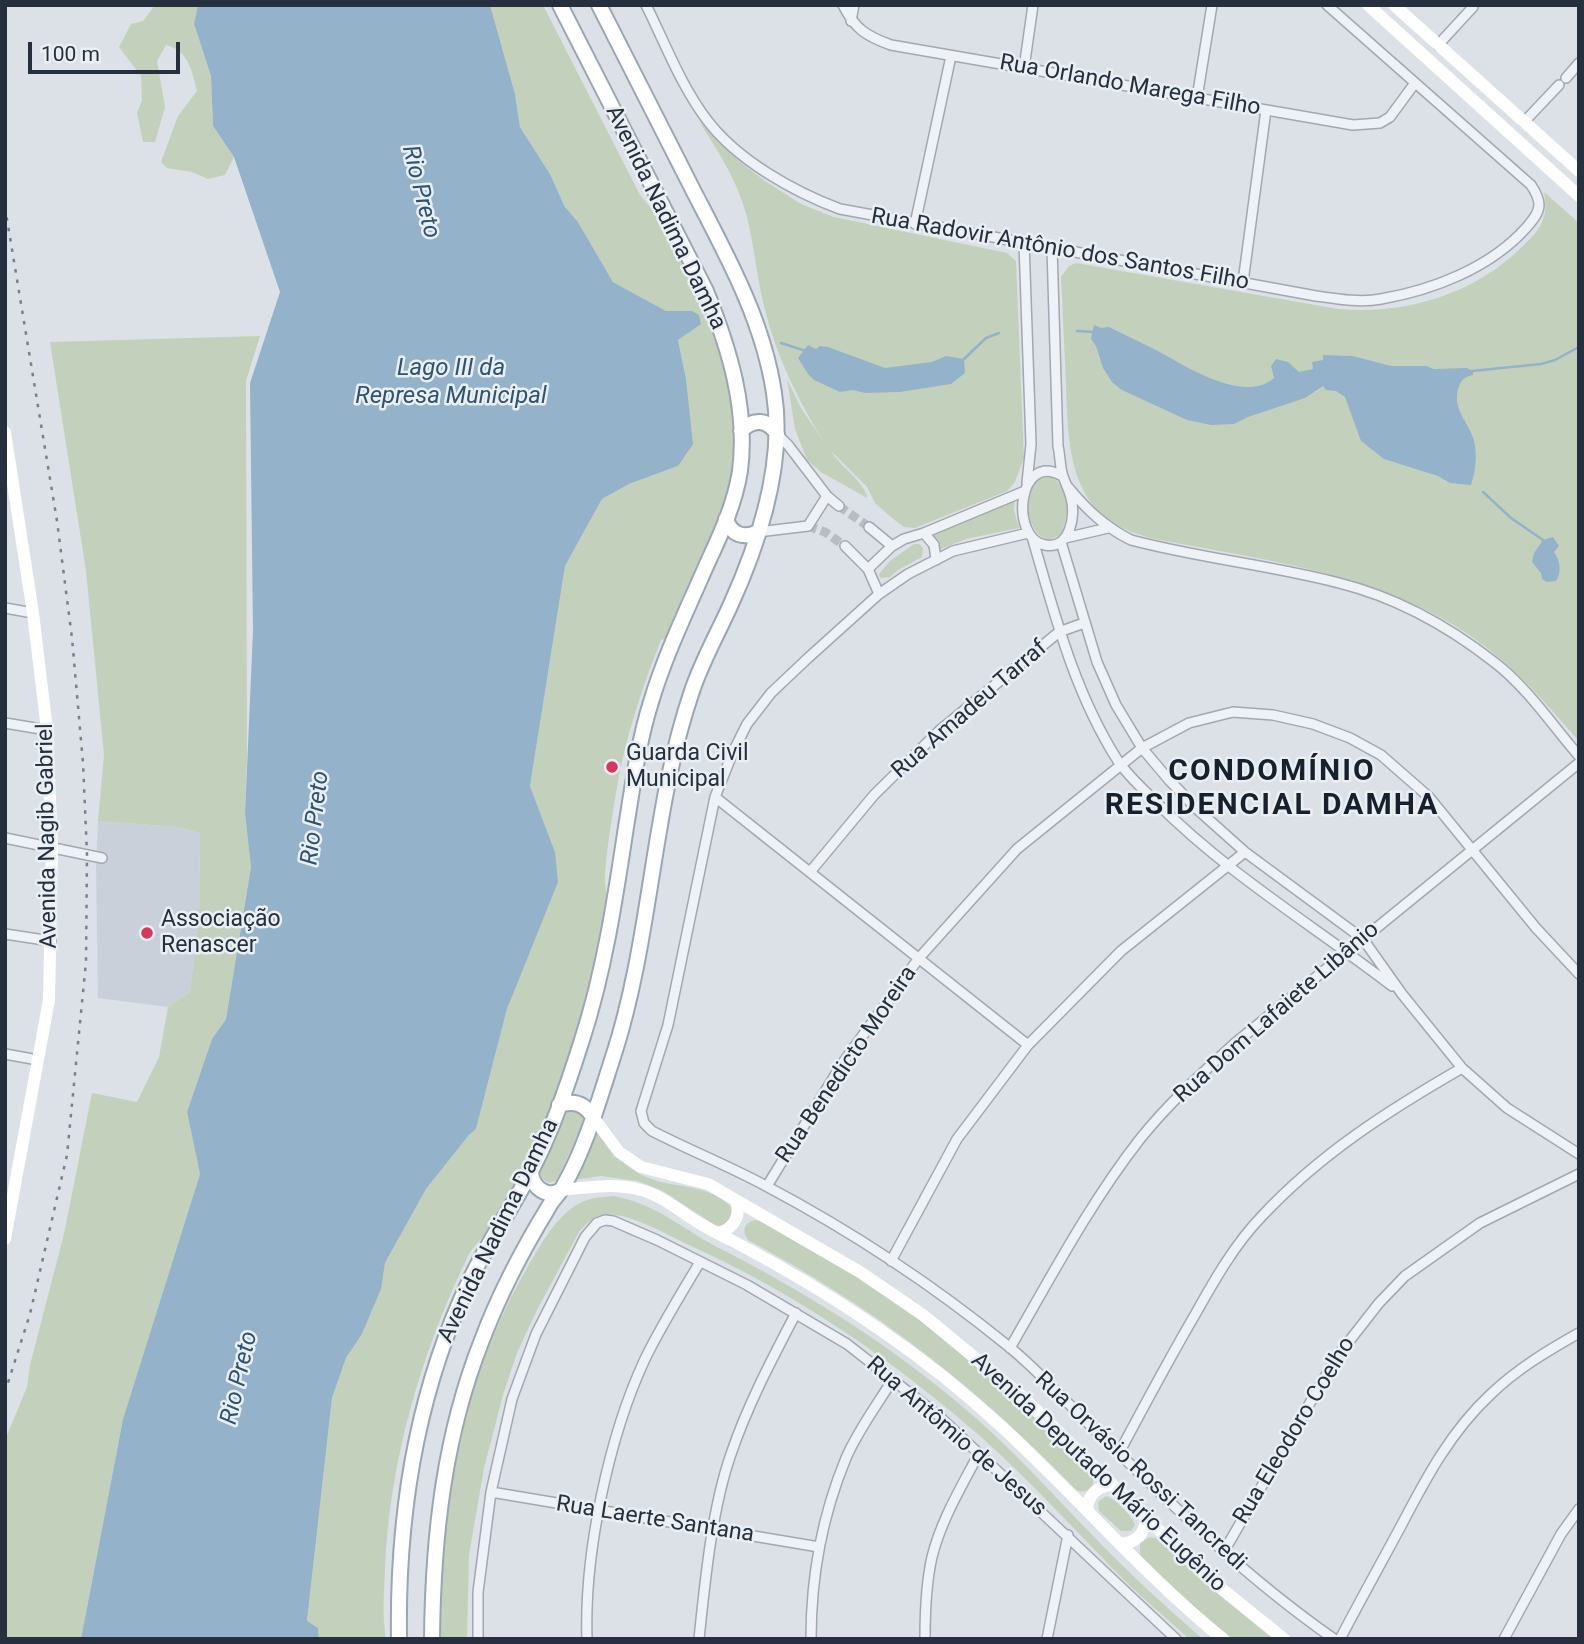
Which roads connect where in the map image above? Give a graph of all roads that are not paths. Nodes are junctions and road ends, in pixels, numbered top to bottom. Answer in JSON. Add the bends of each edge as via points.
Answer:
{"nodes":[{"id":1,"x":560,"y":5,"type":"edge"},
{"id":2,"x":599,"y":5,"type":"edge"},
{"id":3,"x":646,"y":5,"type":"edge"},
{"id":4,"x":843,"y":5,"type":"edge"},
{"id":5,"x":854,"y":5,"type":"edge"},
{"id":6,"x":1033,"y":5,"type":"edge"},
{"id":7,"x":1212,"y":5,"type":"edge"},
{"id":8,"x":1327,"y":5,"type":"edge"},
{"id":9,"x":1368,"y":5,"type":"edge"},
{"id":10,"x":1394,"y":5,"type":"edge"},
{"id":11,"x":1473,"y":7,"type":"dead end"},
{"id":12,"x":851,"y":21,"type":"junction"},
{"id":13,"x":1438,"y":44,"type":"junction"},
{"id":14,"x":951,"y":56,"type":"junction"},
{"id":15,"x":1579,"y":63,"type":"edge"},
{"id":16,"x":1024,"y":68,"type":"junction"},
{"id":17,"x":1415,"y":83,"type":"junction"},
{"id":18,"x":1197,"y":98,"type":"junction"},
{"id":19,"x":1266,"y":110,"type":"junction"},
{"id":20,"x":1524,"y":122,"type":"junction"},
{"id":21,"x":1579,"y":171,"type":"edge"},
{"id":22,"x":1579,"y":196,"type":"edge"},
{"id":23,"x":915,"y":224,"type":"junction"},
{"id":24,"x":1024,"y":243,"type":"junction"},
{"id":25,"x":1052,"y":248,"type":"junction"},
{"id":26,"x":1243,"y":282,"type":"junction"},
{"id":27,"x":741,"y":431,"type":"junction"},
{"id":28,"x":5,"y":432,"type":"edge"},
{"id":29,"x":777,"y":434,"type":"junction"},
{"id":30,"x":1062,"y":476,"type":"junction"},
{"id":31,"x":1068,"y":487,"type":"junction"},
{"id":32,"x":1026,"y":488,"type":"junction"},
{"id":33,"x":827,"y":496,"type":"junction"},
{"id":34,"x":10,"y":497,"type":"edge"},
{"id":35,"x":839,"y":506,"type":"tunnel mouth"},
{"id":36,"x":726,"y":519,"type":"junction"},
{"id":37,"x":869,"y":527,"type":"tunnel mouth"},
{"id":38,"x":1108,"y":528,"type":"junction"},
{"id":39,"x":758,"y":532,"type":"junction"},
{"id":40,"x":924,"y":533,"type":"junction"},
{"id":41,"x":1031,"y":536,"type":"junction"},
{"id":42,"x":1063,"y":540,"type":"junction"},
{"id":43,"x":845,"y":546,"type":"tunnel mouth"},
{"id":44,"x":892,"y":546,"type":"junction"},
{"id":45,"x":936,"y":560,"type":"junction"},
{"id":46,"x":868,"y":569,"type":"junction"},
{"id":47,"x":879,"y":593,"type":"junction"},
{"id":48,"x":5,"y":608,"type":"edge"},
{"id":49,"x":33,"y":613,"type":"junction"},
{"id":50,"x":1084,"y":623,"type":"junction"},
{"id":51,"x":1059,"y":632,"type":"junction"},
{"id":52,"x":5,"y":723,"type":"edge"},
{"id":53,"x":47,"y":730,"type":"junction"},
{"id":54,"x":1142,"y":748,"type":"junction"},
{"id":55,"x":1579,"y":757,"type":"edge"},
{"id":56,"x":1579,"y":763,"type":"edge"},
{"id":57,"x":1120,"y":764,"type":"junction"},
{"id":58,"x":715,"y":797,"type":"junction"},
{"id":59,"x":5,"y":838,"type":"edge"},
{"id":60,"x":52,"y":847,"type":"junction"},
{"id":61,"x":1472,"y":850,"type":"junction"},
{"id":62,"x":1245,"y":852,"type":"junction"},
{"id":63,"x":102,"y":858,"type":"dead end"},
{"id":64,"x":1227,"y":865,"type":"junction"},
{"id":65,"x":810,"y":872,"type":"junction"},
{"id":66,"x":5,"y":934,"type":"edge"},
{"id":67,"x":1363,"y":939,"type":"junction"},
{"id":68,"x":51,"y":941,"type":"junction"},
{"id":69,"x":1347,"y":951,"type":"junction"},
{"id":70,"x":919,"y":958,"type":"junction"},
{"id":71,"x":1579,"y":974,"type":"edge"},
{"id":72,"x":1402,"y":994,"type":"junction"},
{"id":73,"x":1028,"y":1045,"type":"junction"},
{"id":74,"x":5,"y":1055,"type":"edge"},
{"id":75,"x":38,"y":1060,"type":"junction"},
{"id":76,"x":1462,"y":1068,"type":"junction"},
{"id":77,"x":559,"y":1105,"type":"junction"},
{"id":78,"x":593,"y":1117,"type":"junction"},
{"id":79,"x":1579,"y":1154,"type":"edge"},
{"id":80,"x":531,"y":1172,"type":"junction"},
{"id":81,"x":1579,"y":1174,"type":"edge"},
{"id":82,"x":767,"y":1186,"type":"junction"},
{"id":83,"x":11,"y":1189,"type":"edge"},
{"id":84,"x":562,"y":1190,"type":"junction"},
{"id":85,"x":736,"y":1200,"type":"junction"},
{"id":86,"x":759,"y":1212,"type":"junction"},
{"id":87,"x":718,"y":1233,"type":"junction"},
{"id":88,"x":5,"y":1239,"type":"edge"},
{"id":89,"x":740,"y":1245,"type":"junction"},
{"id":90,"x":891,"y":1261,"type":"junction"},
{"id":91,"x":700,"y":1262,"type":"junction"},
{"id":92,"x":796,"y":1313,"type":"junction"},
{"id":93,"x":1579,"y":1333,"type":"edge"},
{"id":94,"x":1010,"y":1348,"type":"junction"},
{"id":95,"x":893,"y":1379,"type":"junction"},
{"id":96,"x":979,"y":1453,"type":"junction"},
{"id":97,"x":1119,"y":1453,"type":"junction"},
{"id":98,"x":1112,"y":1485,"type":"junction"},
{"id":99,"x":491,"y":1493,"type":"junction"},
{"id":100,"x":1579,"y":1508,"type":"edge"},
{"id":101,"x":600,"y":1510,"type":"junction"},
{"id":102,"x":1087,"y":1510,"type":"junction"},
{"id":103,"x":1145,"y":1517,"type":"junction"},
{"id":104,"x":713,"y":1529,"type":"junction"},
{"id":105,"x":1068,"y":1535,"type":"junction"},
{"id":106,"x":1120,"y":1544,"type":"junction"},
{"id":107,"x":819,"y":1546,"type":"junction"},
{"id":108,"x":1223,"y":1553,"type":"junction"},
{"id":109,"x":1163,"y":1634,"type":"edge"},
{"id":110,"x":399,"y":1639,"type":"edge"},
{"id":111,"x":432,"y":1639,"type":"edge"},
{"id":112,"x":478,"y":1639,"type":"edge"},
{"id":113,"x":587,"y":1639,"type":"edge"},
{"id":114,"x":699,"y":1639,"type":"edge"},
{"id":115,"x":811,"y":1639,"type":"edge"},
{"id":116,"x":925,"y":1639,"type":"edge"},
{"id":117,"x":1047,"y":1639,"type":"edge"},
{"id":118,"x":1176,"y":1639,"type":"edge"},
{"id":119,"x":1223,"y":1639,"type":"edge"},
{"id":120,"x":1284,"y":1639,"type":"edge"},
{"id":121,"x":1334,"y":1639,"type":"edge"},
{"id":122,"x":1340,"y":1639,"type":"edge"},
{"id":123,"x":1504,"y":1639,"type":"edge"}],
"edges":[{"from":1,"to":27,"type":"main road","name":"Avenida Nadima Damha","via":[[706,291],[733,371]]},
{"from":2,"to":29,"type":"main road","name":"Avenida Nadima Damha","via":[[743,291],[772,379]]},
{"from":3,"to":23,"type":"street","name":"Rua Radovir Antônio dos Santos Filho","via":[[694,101],[733,146],[775,177],[822,202]]},
{"from":4,"to":12,"type":"street","name":"Rua Orlando Marega Filho"},
{"from":5,"to":12,"type":"street"},
{"from":6,"to":16,"type":"street"},
{"from":7,"to":18,"type":"street"},
{"from":8,"to":17,"type":"street"},
{"from":9,"to":22,"type":"street"},
{"from":10,"to":13,"type":"street"},
{"from":11,"to":13,"type":"street"},
{"from":12,"to":14,"type":"street","name":"Rua Orlando Marega Filho","via":[[869,36],[891,45]]},
{"from":13,"to":20,"type":"street"},
{"from":14,"to":16,"type":"street","name":"Rua Orlando Marega Filho"},
{"from":14,"to":23,"type":"street"},
{"from":15,"to":20,"type":"street"},
{"from":16,"to":18,"type":"street","name":"Rua Orlando Marega Filho"},
{"from":17,"to":19,"type":"street","name":"Rua Orlando Marega Filho","via":[[1390,117],[1380,123],[1353,125]]},
{"from":17,"to":26,"type":"street","name":"Rua Radovir Antônio dos Santos Filho","via":[[1531,185],[1539,206],[1534,219],[1506,247],[1464,273],[1379,300],[1316,296]]},
{"from":18,"to":19,"type":"street","name":"Rua Orlando Marega Filho"},
{"from":19,"to":26,"type":"street"},
{"from":20,"to":21,"type":"street"},
{"from":23,"to":24,"type":"street","name":"Rua Radovir Antônio dos Santos Filho"},
{"from":24,"to":25,"type":"street","name":"Rua Radovir Antônio dos Santos Filho"},
{"from":24,"to":32,"type":"street","via":[[1031,444]]},
{"from":25,"to":26,"type":"street","name":"Rua Radovir Antônio dos Santos Filho"},
{"from":25,"to":30,"type":"street"},
{"from":27,"to":29,"type":"main road","via":[[760,421]]},
{"from":27,"to":36,"type":"main road","name":"Avenida Nadima Damha","via":[[739,473]]},
{"from":28,"to":34,"type":"street","name":"Avenida Nagib Gabriel"},
{"from":29,"to":33,"type":"street"},
{"from":29,"to":39,"type":"main road","name":"Avenida Nadima Damha"},
{"from":30,"to":31,"type":"street"},
{"from":30,"to":32,"type":"street","via":[[1038,472]]},
{"from":31,"to":38,"type":"street"},
{"from":31,"to":42,"type":"street","via":[[1073,514]]},
{"from":32,"to":40,"type":"street"},
{"from":32,"to":41,"type":"street","via":[[1023,507]]},
{"from":33,"to":35,"type":"street"},
{"from":33,"to":39,"type":"street","via":[[807,526]]},
{"from":34,"to":49,"type":"street","name":"Avenida Nagib Gabriel"},
{"from":36,"to":39,"type":"main road","via":[[740,535]]},
{"from":36,"to":77,"type":"main road","name":"Avenida Nadima Damha","via":[[650,705],[603,962]]},
{"from":37,"to":44,"type":"street"},
{"from":38,"to":42,"type":"street"},
{"from":38,"to":55,"type":"street","via":[[1162,548],[1339,583],[1426,617],[1496,663]]},
{"from":39,"to":78,"type":"main road","name":"Avenida Nadima Damha","via":[[695,682],[675,747],[634,976]]},
{"from":40,"to":44,"type":"street"},
{"from":40,"to":45,"type":"street","via":[[934,545]]},
{"from":41,"to":42,"type":"street","via":[[1044,545]]},
{"from":41,"to":45,"type":"street","via":[[953,551]]},
{"from":41,"to":51,"type":"street"},
{"from":42,"to":50,"type":"street"},
{"from":43,"to":46,"type":"street"},
{"from":44,"to":46,"type":"street"},
{"from":45,"to":47,"type":"street"},
{"from":46,"to":47,"type":"street"},
{"from":47,"to":58,"type":"street","via":[[771,693],[747,723]]},
{"from":48,"to":49,"type":"street"},
{"from":49,"to":53,"type":"street","name":"Avenida Nagib Gabriel"},
{"from":50,"to":51,"type":"street","name":"Rua Amadeu Tarraf"},
{"from":50,"to":54,"type":"street","via":[[1116,705]]},
{"from":51,"to":57,"type":"street","via":[[1092,714]]},
{"from":51,"to":65,"type":"street","name":"Rua Amadeu Tarraf","via":[[939,731],[874,795]]},
{"from":52,"to":53,"type":"street"},
{"from":53,"to":60,"type":"street","name":"Avenida Nagib Gabriel"},
{"from":54,"to":57,"type":"street","name":"Rua Benedicto Moreira"},
{"from":54,"to":61,"type":"street","name":"Rua Benedicto Moreira","via":[[1189,723],[1233,712],[1313,724],[1381,755],[1429,797]]},
{"from":54,"to":62,"type":"street","via":[[1198,810]]},
{"from":56,"to":61,"type":"street","name":"Rua Dom Lafaiete Libânio"},
{"from":57,"to":64,"type":"street","via":[[1178,824]]},
{"from":57,"to":70,"type":"street","name":"Rua Benedicto Moreira","via":[[1017,849]]},
{"from":58,"to":65,"type":"street"},
{"from":58,"to":82,"type":"street","name":"Rua Orvásio Rossi Tancredi","via":[[668,1025],[641,1111],[647,1127],[659,1135]]},
{"from":59,"to":60,"type":"street"},
{"from":60,"to":63,"type":"street"},
{"from":60,"to":68,"type":"street","name":"Avenida Nagib Gabriel"},
{"from":61,"to":67,"type":"street","name":"Rua Dom Lafaiete Libânio"},
{"from":61,"to":71,"type":"street","name":"Rua Benedicto Moreira"},
{"from":62,"to":64,"type":"street"},
{"from":62,"to":67,"type":"street"},
{"from":64,"to":69,"type":"street"},
{"from":64,"to":73,"type":"street","via":[[1121,951]]},
{"from":65,"to":70,"type":"street"},
{"from":66,"to":68,"type":"street"},
{"from":67,"to":69,"type":"street","name":"Rua Dom Lafaiete Libânio"},
{"from":67,"to":72,"type":"street"},
{"from":68,"to":75,"type":"street","name":"Avenida Nagib Gabriel","via":[[49,1000]]},
{"from":69,"to":72,"type":"street"},
{"from":69,"to":94,"type":"street","name":"Rua Dom Lafaiete Libânio","via":[[1188,1085],[1147,1130],[1079,1228]]},
{"from":70,"to":73,"type":"street"},
{"from":70,"to":82,"type":"street","name":"Rua Benedicto Moreira","via":[[842,1064]]},
{"from":72,"to":76,"type":"street"},
{"from":73,"to":90,"type":"street","via":[[957,1139]]},
{"from":74,"to":75,"type":"street"},
{"from":75,"to":83,"type":"street","name":"Avenida Nagib Gabriel"},
{"from":76,"to":79,"type":"street","via":[[1507,1108]]},
{"from":76,"to":97,"type":"street","via":[[1346,1140],[1260,1217],[1211,1286]]},
{"from":77,"to":78,"type":"main road","via":[[579,1104]]},
{"from":77,"to":80,"type":"main road","name":"Avenida Nadima Damha"},
{"from":78,"to":84,"type":"main road","name":"Avenida Nadima Damha"},
{"from":78,"to":85,"type":"street","name":"Avenida Deputado Mário Eugênio","via":[[619,1152],[641,1167],[688,1177]]},
{"from":80,"to":84,"type":"main road","via":[[541,1191],[552,1194]]},
{"from":80,"to":110,"type":"main road","name":"Avenida Nadima Damha","via":[[471,1278],[432,1376],[403,1514]]},
{"from":81,"to":108,"type":"street","name":"Rua Eleodoro Coelho","via":[[1480,1223],[1405,1276],[1379,1303],[1335,1358]]},
{"from":82,"to":90,"type":"street","name":"Rua Orvásio Rossi Tancredi"},
{"from":83,"to":88,"type":"street","name":"Avenida Nagib Gabriel"},
{"from":84,"to":87,"type":"street","name":"Avenida Deputado Mário Eugênio","via":[[606,1186],[641,1190]]},
{"from":84,"to":111,"type":"main road","name":"Avenida Nadima Damha","via":[[550,1203],[503,1291],[465,1387],[437,1524]]},
{"from":85,"to":86,"type":"street","name":"Avenida Deputado Mário Eugênio"},
{"from":85,"to":87,"type":"street","via":[[736,1221]]},
{"from":86,"to":89,"type":"street","via":[[742,1223]]},
{"from":86,"to":98,"type":"street","name":"Avenida Deputado Mário Eugênio","via":[[923,1315],[1025,1399]]},
{"from":87,"to":89,"type":"street","name":"Avenida Deputado Mário Eugênio"},
{"from":89,"to":102,"type":"street","name":"Avenida Deputado Mário Eugênio","via":[[844,1304],[904,1346],[1001,1426]]},
{"from":90,"to":94,"type":"street","name":"Rua Orvásio Rossi Tancredi"},
{"from":91,"to":92,"type":"street","name":"Rua Antômio de Jesus"},
{"from":91,"to":99,"type":"street","name":"Rua Antômio de Jesus","via":[[613,1221],[597,1223],[585,1237],[536,1334],[512,1399]]},
{"from":91,"to":101,"type":"street","via":[[641,1370],[621,1421]]},
{"from":92,"to":95,"type":"street","name":"Rua Antômio de Jesus"},
{"from":92,"to":104,"type":"street","via":[[757,1388],[730,1456]]},
{"from":93,"to":122,"type":"street","via":[[1512,1376],[1455,1434]]},
{"from":94,"to":97,"type":"street","name":"Rua Orvásio Rossi Tancredi"},
{"from":95,"to":96,"type":"street","name":"Rua Antômio de Jesus"},
{"from":95,"to":107,"type":"street","via":[[846,1458]]},
{"from":96,"to":105,"type":"street","name":"Rua Antômio de Jesus"},
{"from":96,"to":116,"type":"street","via":[[949,1511],[932,1558]]},
{"from":97,"to":108,"type":"street","name":"Rua Orvásio Rossi Tancredi"},
{"from":98,"to":102,"type":"street","via":[[1094,1491]]},
{"from":98,"to":103,"type":"street","name":"Avenida Deputado Mário Eugênio"},
{"from":99,"to":101,"type":"street","name":"Rua Laerte Santana"},
{"from":99,"to":112,"type":"street","via":[[478,1592]]},
{"from":100,"to":123,"type":"street"},
{"from":101,"to":104,"type":"street","name":"Rua Laerte Santana"},
{"from":101,"to":113,"type":"street","via":[[590,1569]]},
{"from":102,"to":106,"type":"street","name":"Avenida Deputado Mário Eugênio"},
{"from":103,"to":106,"type":"street","via":[[1139,1537]]},
{"from":103,"to":120,"type":"street","name":"Avenida Deputado Mário Eugênio","via":[[1207,1577]]},
{"from":104,"to":107,"type":"street","name":"Rua Laerte Santana"},
{"from":104,"to":114,"type":"street"},
{"from":105,"to":109,"type":"street","name":"Rua Antômio de Jesus"},
{"from":105,"to":117,"type":"street"},
{"from":106,"to":119,"type":"street","name":"Avenida Deputado Mário Eugênio","via":[[1182,1606]]},
{"from":107,"to":115,"type":"street"},
{"from":108,"to":121,"type":"street","name":"Rua Orvásio Rossi Tancredi"},
{"from":109,"to":118,"type":"street","name":"Rua Antômio de Jesus"}]}
